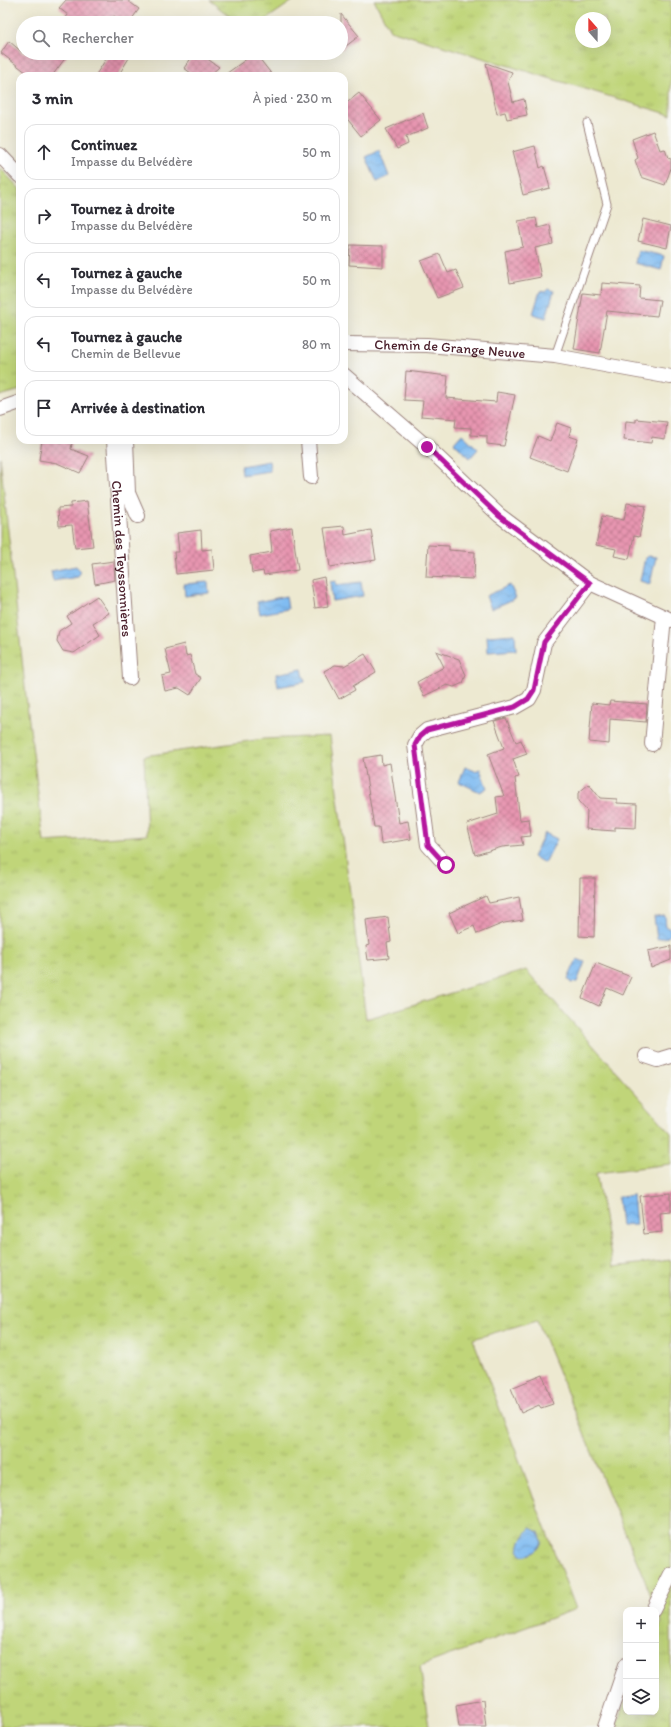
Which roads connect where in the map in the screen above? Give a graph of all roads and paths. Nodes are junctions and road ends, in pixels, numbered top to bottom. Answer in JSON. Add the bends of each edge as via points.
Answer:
{"nodes":[{"id":1,"x":586,"y":123,"type":"dead end"},
{"id":2,"x":0,"y":155,"type":"edge"},
{"id":3,"x":16,"y":172,"type":"edge"},
{"id":4,"x":348,"y":344,"type":"edge"},
{"id":5,"x":555,"y":356,"type":"junction"},
{"id":6,"x":671,"y":377,"type":"edge"},
{"id":7,"x":348,"y":378,"type":"edge"},
{"id":8,"x":16,"y":404,"type":"edge"},
{"id":9,"x":0,"y":410,"type":"edge"},
{"id":10,"x":114,"y":444,"type":"edge"},
{"id":11,"x":126,"y":444,"type":"edge"},
{"id":12,"x":308,"y":444,"type":"edge"},
{"id":13,"x":311,"y":477,"type":"dead end"},
{"id":14,"x":138,"y":516,"type":"dead end"},
{"id":15,"x":590,"y":583,"type":"junction"},
{"id":16,"x":668,"y":618,"type":"edge"},
{"id":17,"x":130,"y":678,"type":"dead end"},
{"id":18,"x":652,"y":744,"type":"dead end"},
{"id":19,"x":446,"y":865,"type":"dead end"},
{"id":20,"x":646,"y":1056,"type":"dead end"},
{"id":21,"x":671,"y":1056,"type":"edge"},
{"id":22,"x":671,"y":1574,"type":"edge"},
{"id":23,"x":654,"y":1607,"type":"edge"},
{"id":24,"x":623,"y":1674,"type":"edge"},
{"id":25,"x":605,"y":1727,"type":"edge"}],
"edges":[{"from":1,"to":5,"type":"lane","via":[[606,204]]},
{"from":2,"to":3,"type":"street"},
{"from":4,"to":5,"type":"street","name":"Chemin de Grange Neuve","via":[[427,345]]},
{"from":5,"to":6,"type":"street","name":"Chemin de Grange Neuve"},
{"from":7,"to":15,"type":"street","via":[[427,447],[499,516]]},
{"from":8,"to":9,"type":"street"},
{"from":10,"to":17,"type":"street","name":"Chemin des Teyssonnières"},
{"from":11,"to":14,"type":"street","name":"Chemin des Teyssonnières","via":[[128,493]]},
{"from":12,"to":13,"type":"street"},
{"from":15,"to":16,"type":"street"},
{"from":15,"to":19,"type":"street","via":[[544,642],[534,690],[528,699],[515,707],[427,730],[415,745],[428,845]]},
{"from":16,"to":18,"type":"street"},
{"from":20,"to":21,"type":"street","via":[[658,1060]]},
{"from":22,"to":23,"type":"street"},
{"from":24,"to":25,"type":"street"}]}
